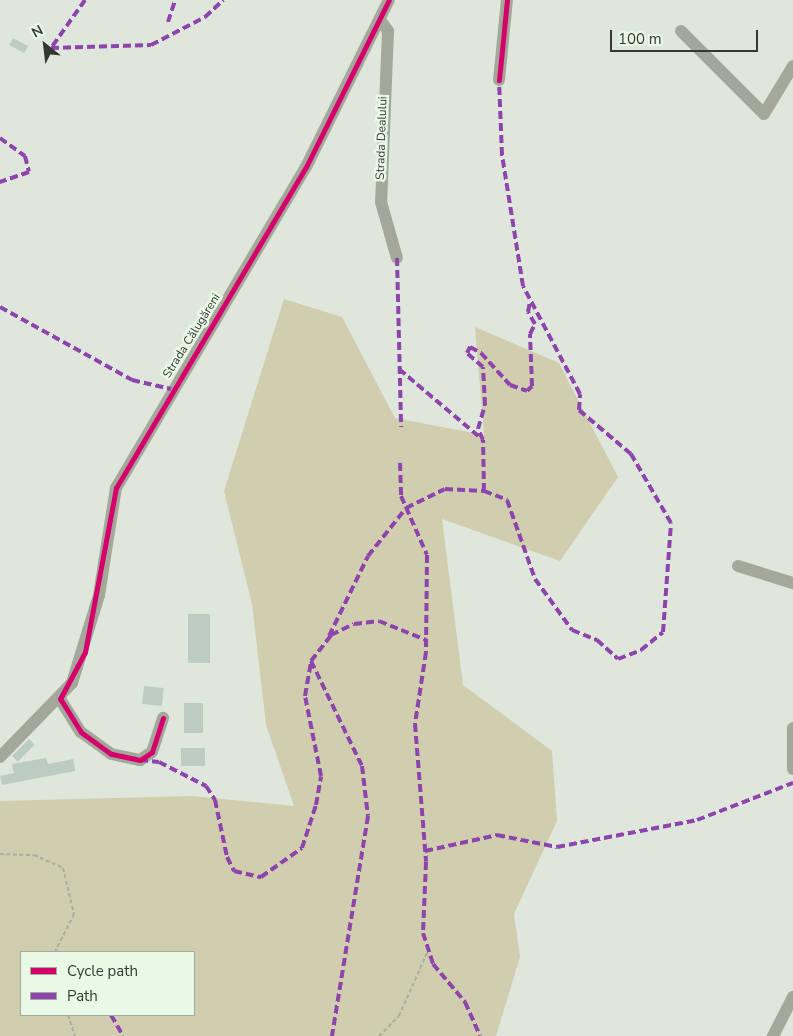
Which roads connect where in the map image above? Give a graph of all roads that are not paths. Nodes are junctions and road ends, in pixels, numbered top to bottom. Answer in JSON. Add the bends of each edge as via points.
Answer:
{"nodes":[{"id":1,"x":389,"y":0,"type":"edge"},
{"id":2,"x":506,"y":0,"type":"edge"},
{"id":3,"x":380,"y":20,"type":"junction"},
{"id":4,"x":681,"y":30,"type":"dead end"},
{"id":5,"x":793,"y":66,"type":"edge"},
{"id":6,"x":500,"y":80,"type":"dead end"},
{"id":7,"x":397,"y":258,"type":"dead end"},
{"id":8,"x":738,"y":566,"type":"dead end"},
{"id":9,"x":793,"y":583,"type":"edge"},
{"id":10,"x":60,"y":699,"type":"junction"},
{"id":11,"x":163,"y":718,"type":"dead end"},
{"id":12,"x":793,"y":728,"type":"edge"},
{"id":13,"x":0,"y":757,"type":"edge"},
{"id":14,"x":793,"y":769,"type":"edge"},
{"id":15,"x":793,"y":997,"type":"edge"},
{"id":16,"x":774,"y":1036,"type":"edge"}],
"edges":[{"from":1,"to":3,"type":"street","name":"Strada Călugăreni"},
{"from":2,"to":6,"type":"street"},
{"from":3,"to":7,"type":"street","name":"Strada Dealului","via":[[388,31],[381,202]]},
{"from":3,"to":10,"type":"street","name":"Strada Călugăreni","via":[[306,167],[116,488],[85,652]]},
{"from":4,"to":5,"type":"street","via":[[764,114]]},
{"from":8,"to":9,"type":"street"},
{"from":10,"to":11,"type":"street","via":[[82,732],[111,754],[140,760],[152,752]]},
{"from":10,"to":13,"type":"street","name":"Strada Călugăreni"},
{"from":12,"to":14,"type":"street"},
{"from":15,"to":16,"type":"street"}]}
